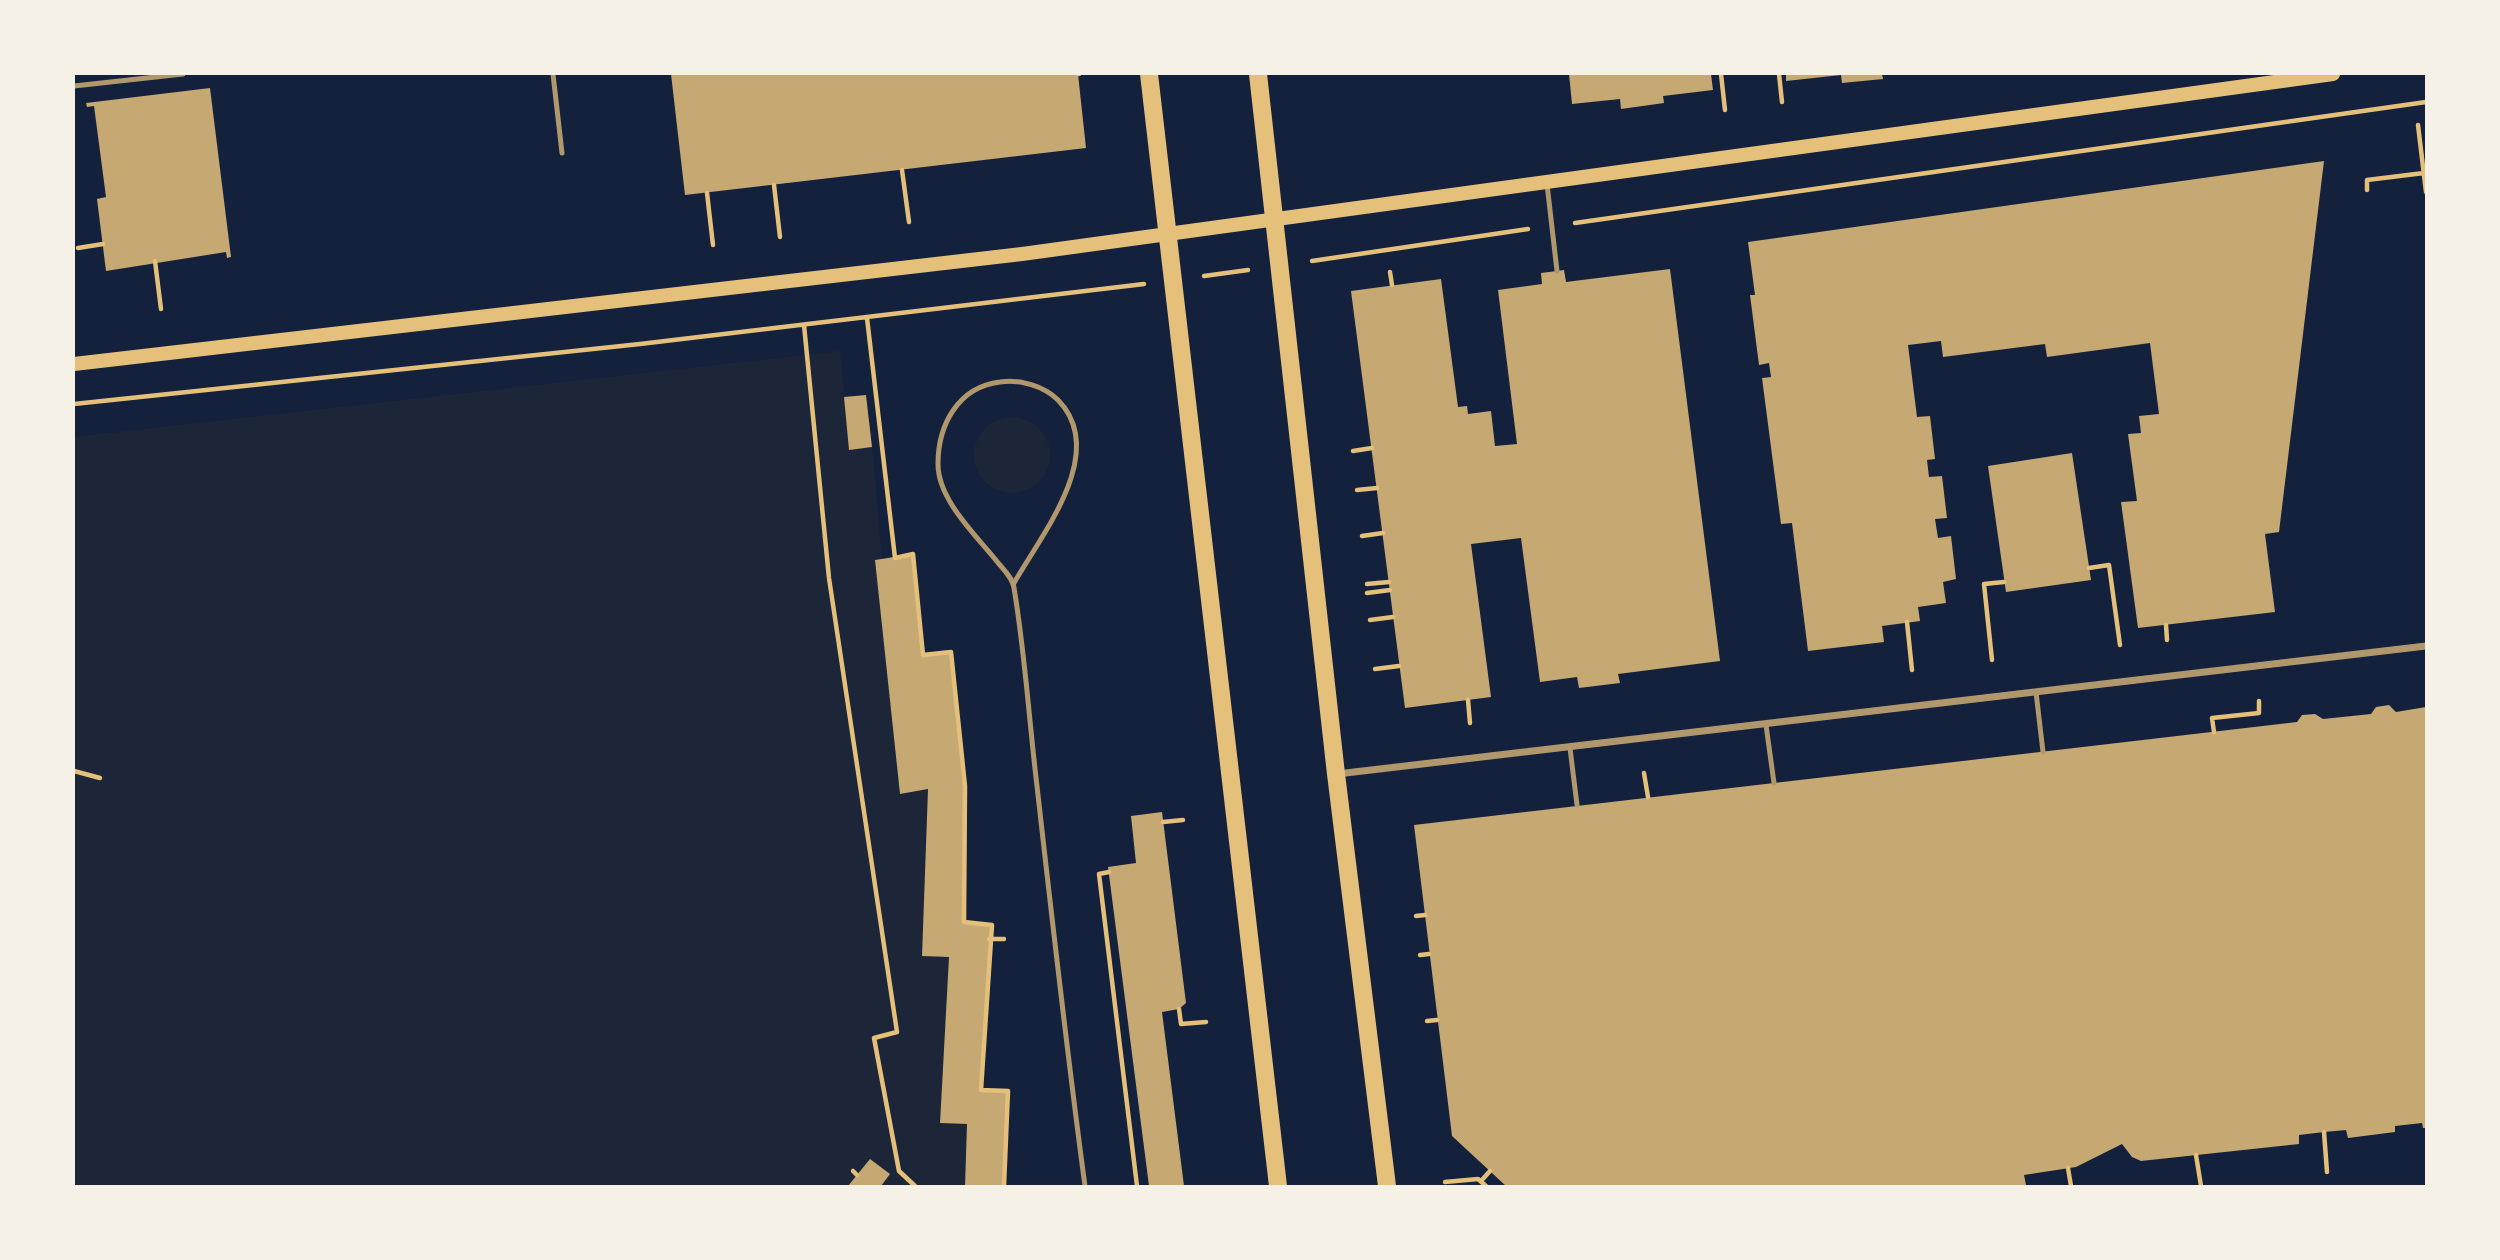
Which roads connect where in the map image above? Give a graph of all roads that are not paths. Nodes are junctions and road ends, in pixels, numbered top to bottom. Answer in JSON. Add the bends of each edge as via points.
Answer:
{"nodes":[{"id":1,"x":183,"y":74,"type":"edge"},
{"id":2,"x":553,"y":74,"type":"edge"},
{"id":3,"x":1149,"y":74,"type":"edge"},
{"id":4,"x":1258,"y":74,"type":"edge"},
{"id":5,"x":2333,"y":74,"type":"edge"},
{"id":6,"x":74,"y":86,"type":"edge"},
{"id":7,"x":562,"y":153,"type":"dead end"},
{"id":8,"x":1546,"y":181,"type":"junction"},
{"id":9,"x":1275,"y":219,"type":"junction"},
{"id":10,"x":1167,"y":234,"type":"junction"},
{"id":11,"x":1557,"y":271,"type":"dead end"},
{"id":12,"x":74,"y":365,"type":"edge"},
{"id":13,"x":1014,"y":583,"type":"junction"},
{"id":14,"x":2427,"y":646,"type":"edge"},
{"id":15,"x":2036,"y":692,"type":"junction"},
{"id":16,"x":1766,"y":724,"type":"junction"},
{"id":17,"x":1570,"y":748,"type":"junction"},
{"id":18,"x":2043,"y":752,"type":"dead end"},
{"id":19,"x":1336,"y":774,"type":"junction"},
{"id":20,"x":1774,"y":783,"type":"dead end"},
{"id":21,"x":1577,"y":805,"type":"dead end"},
{"id":22,"x":1085,"y":1186,"type":"edge"},
{"id":23,"x":1279,"y":1186,"type":"edge"},
{"id":24,"x":1387,"y":1186,"type":"edge"}],
"edges":[{"from":1,"to":6,"type":"lane"},
{"from":2,"to":7,"type":"lane"},
{"from":3,"to":10,"type":"main road"},
{"from":4,"to":9,"type":"main road"},
{"from":5,"to":8,"type":"main road"},
{"from":8,"to":9,"type":"main road"},
{"from":8,"to":11,"type":"lane"},
{"from":9,"to":10,"type":"main road"},
{"from":9,"to":19,"type":"main road"},
{"from":10,"to":12,"type":"main road"},
{"from":10,"to":23,"type":"main road"},
{"from":13,"to":13,"type":"lane","via":[[1065,492],[1078,457],[1078,441],[1074,422],[1055,397],[1020,382],[999,382],[966,396],[953,409],[939,444],[938,468],[950,501]]},
{"from":13,"to":22,"type":"lane"},
{"from":14,"to":15,"type":"street"},
{"from":15,"to":16,"type":"street"},
{"from":15,"to":18,"type":"lane"},
{"from":16,"to":17,"type":"street"},
{"from":16,"to":20,"type":"lane"},
{"from":17,"to":19,"type":"street"},
{"from":17,"to":21,"type":"lane"},
{"from":19,"to":24,"type":"main road"}]}
